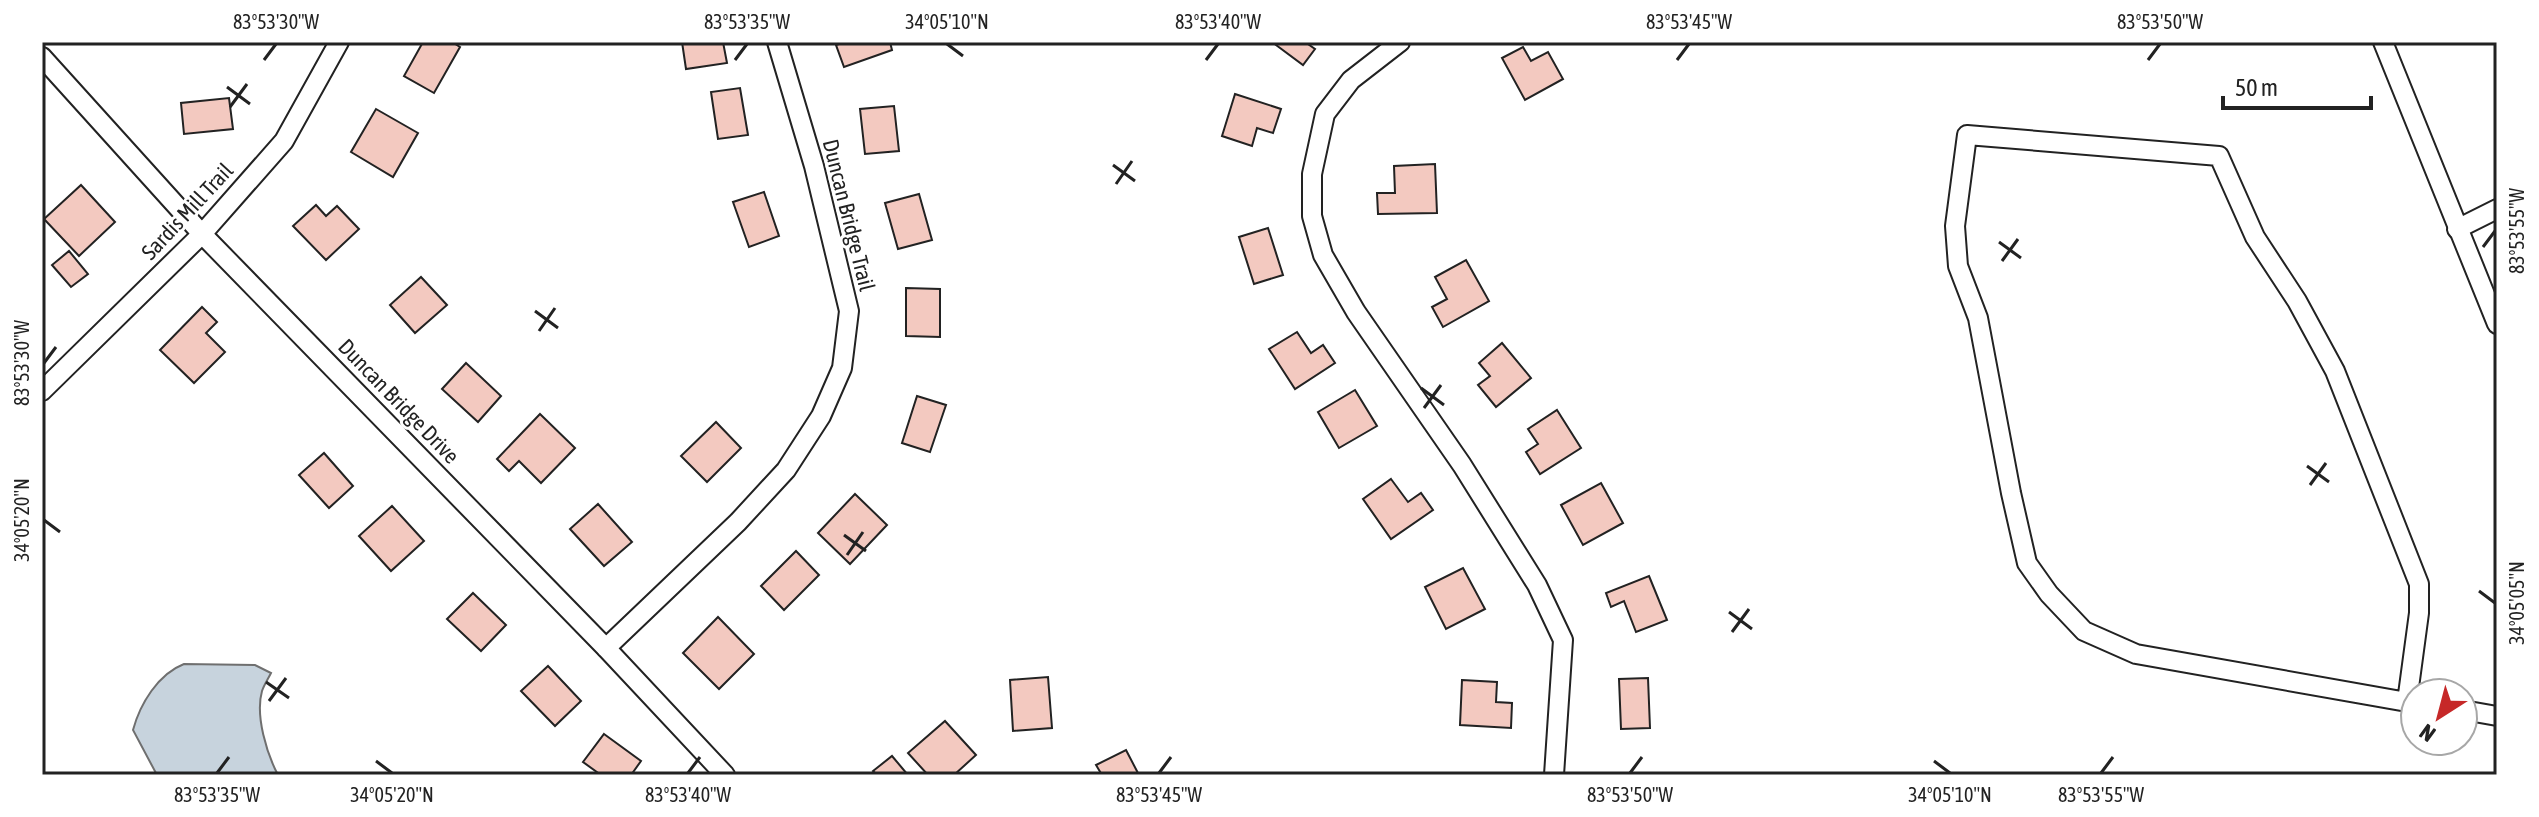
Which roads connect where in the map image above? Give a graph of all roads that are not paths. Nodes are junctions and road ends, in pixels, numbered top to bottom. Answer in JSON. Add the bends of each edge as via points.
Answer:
{"nodes":[{"id":1,"x":339,"y":42,"type":"edge"},
{"id":2,"x":777,"y":42,"type":"edge"},
{"id":3,"x":1400,"y":42,"type":"edge"},
{"id":4,"x":2383,"y":42,"type":"edge"},
{"id":5,"x":42,"y":57,"type":"edge"},
{"id":6,"x":2497,"y":209,"type":"edge"},
{"id":7,"x":2457,"y":229,"type":"junction"},
{"id":8,"x":202,"y":234,"type":"junction"},
{"id":9,"x":2497,"y":324,"type":"edge"},
{"id":10,"x":42,"y":391,"type":"edge"},
{"id":11,"x":606,"y":648,"type":"junction"},
{"id":12,"x":2411,"y":702,"type":"edge"},
{"id":13,"x":725,"y":775,"type":"edge"},
{"id":14,"x":1554,"y":775,"type":"edge"}],
"edges":[{"from":1,"to":8,"type":"street","name":"Sardis Mill Trail","via":[[284,141]]},
{"from":2,"to":11,"type":"street","name":"Duncan Bridge Trail","via":[[849,311],[842,368],[821,416],[786,470]]},
{"from":3,"to":14,"type":"street","via":[[1351,80],[1325,114],[1312,174],[1312,216],[1323,255],[1356,312],[1462,465],[1537,585],[1563,640]]},
{"from":4,"to":7,"type":"street"},
{"from":5,"to":8,"type":"street","name":"Duncan Bridge Drive"},
{"from":6,"to":7,"type":"street"},
{"from":7,"to":9,"type":"street"},
{"from":8,"to":10,"type":"street","name":"Sardis Mill Trail"},
{"from":8,"to":11,"type":"street","name":"Duncan Bridge Drive"},
{"from":11,"to":13,"type":"street","name":"Duncan Bridge Drive"},
{"from":12,"to":12,"type":"street","via":[[2136,654],[2084,631],[2049,594],[2027,563],[1978,318],[1958,266],[1955,226],[1967,135],[2219,156],[2255,237],[2335,371],[2419,584]]}]}
